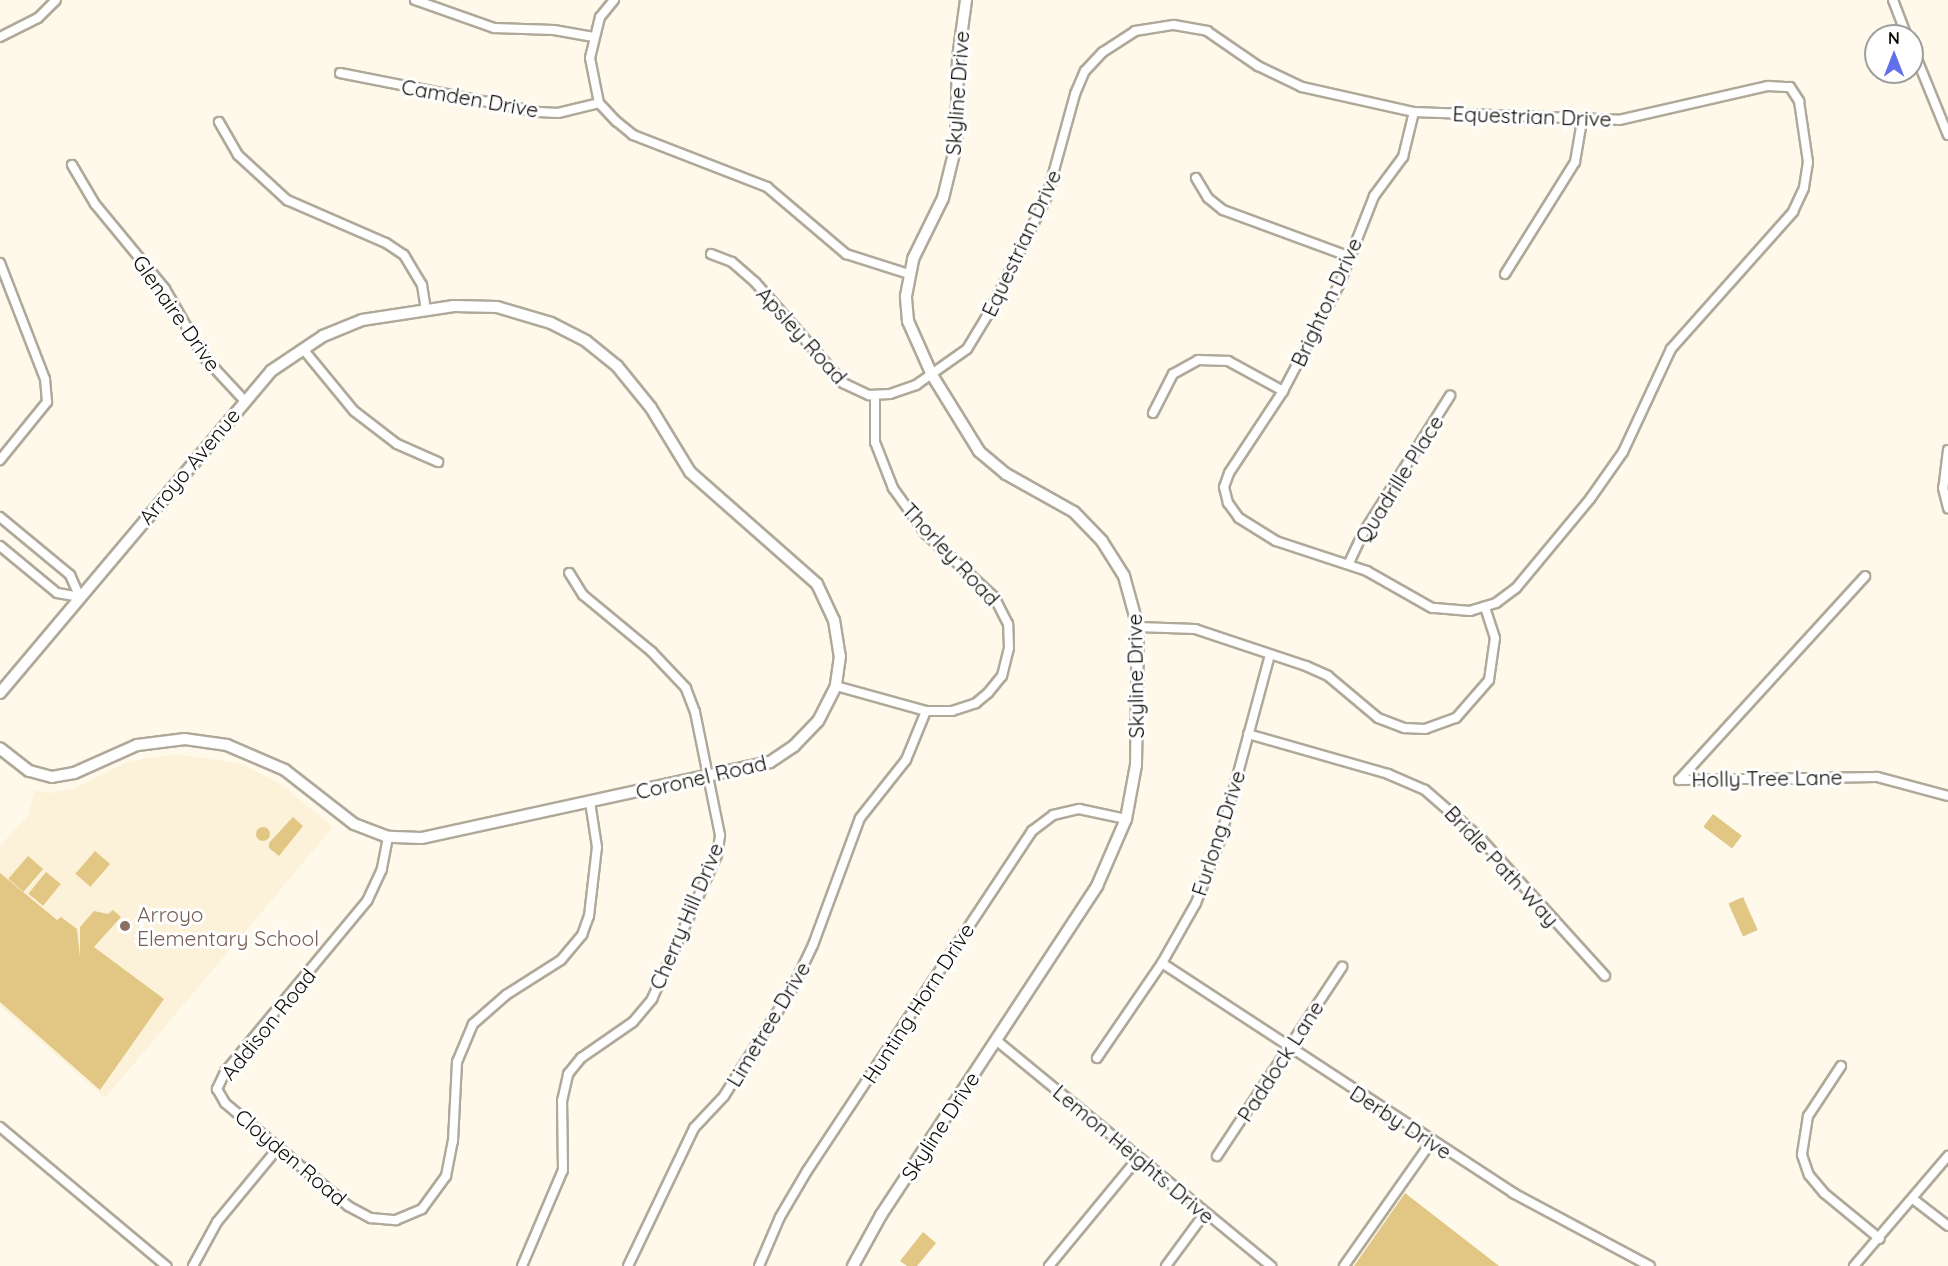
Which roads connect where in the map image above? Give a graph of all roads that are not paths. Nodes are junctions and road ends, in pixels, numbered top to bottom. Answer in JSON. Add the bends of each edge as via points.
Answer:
{"nodes":[{"id":1,"x":56,"y":0,"type":"edge"},
{"id":2,"x":415,"y":0,"type":"edge"},
{"id":3,"x":614,"y":0,"type":"edge"},
{"id":4,"x":966,"y":0,"type":"edge"},
{"id":5,"x":1893,"y":0,"type":"edge"},
{"id":6,"x":1902,"y":24,"type":"edge"},
{"id":7,"x":0,"y":37,"type":"edge"},
{"id":8,"x":593,"y":37,"type":"junction"},
{"id":9,"x":340,"y":73,"type":"dead end"},
{"id":10,"x":1924,"y":76,"type":"edge"},
{"id":11,"x":599,"y":103,"type":"junction"},
{"id":12,"x":1414,"y":112,"type":"junction"},
{"id":13,"x":1582,"y":121,"type":"junction"},
{"id":14,"x":219,"y":122,"type":"dead end"},
{"id":15,"x":1948,"y":135,"type":"edge"},
{"id":16,"x":72,"y":165,"type":"dead end"},
{"id":17,"x":1196,"y":178,"type":"dead end"},
{"id":18,"x":711,"y":254,"type":"dead end"},
{"id":19,"x":1350,"y":257,"type":"junction"},
{"id":20,"x":0,"y":263,"type":"edge"},
{"id":21,"x":909,"y":274,"type":"junction"},
{"id":22,"x":1505,"y":274,"type":"dead end"},
{"id":23,"x":426,"y":309,"type":"junction"},
{"id":24,"x":303,"y":349,"type":"junction"},
{"id":25,"x":932,"y":375,"type":"junction"},
{"id":26,"x":1283,"y":391,"type":"junction"},
{"id":27,"x":875,"y":396,"type":"junction"},
{"id":28,"x":1450,"y":396,"type":"dead end"},
{"id":29,"x":244,"y":400,"type":"junction"},
{"id":30,"x":1153,"y":413,"type":"dead end"},
{"id":31,"x":1948,"y":450,"type":"edge"},
{"id":32,"x":0,"y":460,"type":"edge"},
{"id":33,"x":438,"y":462,"type":"dead end"},
{"id":34,"x":1948,"y":508,"type":"edge"},
{"id":35,"x":0,"y":517,"type":"edge"},
{"id":36,"x":0,"y":546,"type":"edge"},
{"id":37,"x":1349,"y":563,"type":"junction"},
{"id":38,"x":569,"y":573,"type":"dead end"},
{"id":39,"x":1866,"y":576,"type":"dead end"},
{"id":40,"x":80,"y":597,"type":"junction"},
{"id":41,"x":1485,"y":608,"type":"junction"},
{"id":42,"x":1138,"y":627,"type":"junction"},
{"id":43,"x":1270,"y":655,"type":"junction"},
{"id":44,"x":836,"y":686,"type":"junction"},
{"id":45,"x":0,"y":693,"type":"edge"},
{"id":46,"x":926,"y":711,"type":"junction"},
{"id":47,"x":1248,"y":734,"type":"junction"},
{"id":48,"x":0,"y":748,"type":"edge"},
{"id":49,"x":711,"y":777,"type":"junction"},
{"id":50,"x":1948,"y":796,"type":"edge"},
{"id":51,"x":590,"y":802,"type":"junction"},
{"id":52,"x":1126,"y":819,"type":"junction"},
{"id":53,"x":388,"y":837,"type":"junction"},
{"id":54,"x":1162,"y":963,"type":"junction"},
{"id":55,"x":1342,"y":967,"type":"dead end"},
{"id":56,"x":1605,"y":976,"type":"dead end"},
{"id":57,"x":997,"y":1041,"type":"junction"},
{"id":58,"x":1288,"y":1048,"type":"junction"},
{"id":59,"x":1097,"y":1058,"type":"dead end"},
{"id":60,"x":1841,"y":1066,"type":"dead end"},
{"id":61,"x":217,"y":1089,"type":"joint"},
{"id":62,"x":0,"y":1127,"type":"edge"},
{"id":63,"x":1431,"y":1142,"type":"junction"},
{"id":64,"x":278,"y":1148,"type":"junction"},
{"id":65,"x":1217,"y":1156,"type":"dead end"},
{"id":66,"x":1948,"y":1156,"type":"edge"},
{"id":67,"x":1138,"y":1158,"type":"junction"},
{"id":68,"x":1913,"y":1199,"type":"junction"},
{"id":69,"x":1205,"y":1213,"type":"junction"},
{"id":70,"x":1948,"y":1226,"type":"edge"},
{"id":71,"x":1880,"y":1239,"type":"junction"},
{"id":72,"x":166,"y":1266,"type":"edge"},
{"id":73,"x":193,"y":1266,"type":"edge"},
{"id":74,"x":522,"y":1266,"type":"edge"},
{"id":75,"x":628,"y":1266,"type":"edge"},
{"id":76,"x":759,"y":1266,"type":"edge"},
{"id":77,"x":853,"y":1266,"type":"edge"},
{"id":78,"x":1049,"y":1266,"type":"edge"},
{"id":79,"x":1166,"y":1266,"type":"edge"},
{"id":80,"x":1271,"y":1266,"type":"edge"},
{"id":81,"x":1344,"y":1266,"type":"edge"},
{"id":82,"x":1650,"y":1266,"type":"edge"},
{"id":83,"x":1854,"y":1266,"type":"edge"}],
"edges":[{"from":1,"to":7,"type":"street","via":[[38,18]]},
{"from":2,"to":8,"type":"street","via":[[494,28],[554,30]]},
{"from":3,"to":8,"type":"street","via":[[600,17]]},
{"from":4,"to":21,"type":"street","name":"Skyline Drive","via":[[958,58],[959,124],[953,162],[943,198],[917,248]]},
{"from":5,"to":6,"type":"street"},
{"from":8,"to":11,"type":"street","via":[[592,81]]},
{"from":9,"to":11,"type":"street","name":"Camden Drive","via":[[540,112],[558,113]]},
{"from":10,"to":15,"type":"street"},
{"from":11,"to":21,"type":"street","via":[[633,135],[767,187],[846,254]]},
{"from":12,"to":13,"type":"street","name":"Equestrian Drive","via":[[1498,113]]},
{"from":12,"to":19,"type":"street","name":"Brighton Drive","via":[[1403,157],[1374,196]]},
{"from":12,"to":25,"type":"street","name":"Equestrian Drive","via":[[1302,87],[1258,66],[1223,39],[1190,27],[1155,27],[1119,40],[1103,52],[1082,79],[1047,196],[990,311],[967,349]]},
{"from":13,"to":22,"type":"street","via":[[1581,147],[1575,162]]},
{"from":13,"to":41,"type":"street","name":"Equestrian Drive","via":[[1619,120],[1768,86],[1790,87],[1799,101],[1807,140],[1804,188],[1793,212],[1671,349],[1623,452],[1590,499],[1516,588]]},
{"from":14,"to":23,"type":"street","via":[[238,155],[287,200],[386,243],[404,255],[422,285]]},
{"from":16,"to":29,"type":"street","name":"Glenaire Drive","via":[[95,204],[165,289],[204,357]]},
{"from":17,"to":19,"type":"street","via":[[1208,198],[1223,210]]},
{"from":18,"to":27,"type":"street","name":"Apsley Road","via":[[732,262],[755,282],[843,383]]},
{"from":19,"to":26,"type":"street","name":"Brighton Drive"},
{"from":20,"to":32,"type":"street","via":[[45,379],[48,402]]},
{"from":21,"to":25,"type":"street","name":"Skyline Drive","via":[[908,321]]},
{"from":23,"to":24,"type":"street","name":"Arroyo Avenue","via":[[362,320]]},
{"from":23,"to":44,"type":"street","name":"Coronel Road","via":[[474,306],[516,312],[568,331],[609,359],[651,408],[690,472],[817,584],[831,611],[839,642]]},
{"from":24,"to":29,"type":"street","name":"Arroyo Avenue","via":[[271,372]]},
{"from":24,"to":33,"type":"street","via":[[354,411],[397,444]]},
{"from":25,"to":27,"type":"street","via":[[903,390]]},
{"from":25,"to":42,"type":"street","name":"Skyline Drive","via":[[968,437],[990,462],[1074,512],[1102,541],[1124,576]]},
{"from":26,"to":30,"type":"street","via":[[1228,362],[1198,360],[1173,374]]},
{"from":26,"to":37,"type":"street","name":"Brighton Drive","via":[[1229,473],[1224,487],[1228,503],[1239,518],[1257,531]]},
{"from":27,"to":46,"type":"street","name":"Thorley Road","via":[[875,442],[893,488],[926,534],[994,597],[1010,634],[1005,669],[988,693],[964,708]]},
{"from":28,"to":37,"type":"street","name":"Quadrille Place","via":[[1362,535]]},
{"from":29,"to":40,"type":"street","name":"Arroyo Avenue"},
{"from":31,"to":34,"type":"street","via":[[1943,488]]},
{"from":35,"to":40,"type":"street","via":[[70,575]]},
{"from":36,"to":40,"type":"street","via":[[57,593]]},
{"from":37,"to":41,"type":"street","via":[[1432,608],[1452,612]]},
{"from":38,"to":49,"type":"street","name":"Cherry Hill Drive","via":[[583,595],[652,652],[686,688]]},
{"from":39,"to":50,"type":"street","name":"Holly Tree Lane","via":[[1679,780],[1877,777]]},
{"from":40,"to":45,"type":"street","name":"Arroyo Avenue"},
{"from":41,"to":43,"type":"street","via":[[1495,638],[1489,680],[1456,718],[1425,729],[1394,726],[1363,707],[1328,676]]},
{"from":42,"to":43,"type":"street","via":[[1195,629]]},
{"from":42,"to":52,"type":"street","name":"Skyline Drive","via":[[1137,747]]},
{"from":43,"to":47,"type":"street","name":"Furlong Drive"},
{"from":44,"to":46,"type":"street","name":"Thorley Road"},
{"from":44,"to":49,"type":"street","name":"Coronel Road","via":[[808,734],[784,754],[755,767]]},
{"from":46,"to":75,"type":"street","name":"Limetree Drive","via":[[906,760],[860,818],[813,945],[792,989],[724,1096],[694,1128]]},
{"from":47,"to":54,"type":"street","name":"Furlong Drive","via":[[1220,840],[1196,903]]},
{"from":47,"to":56,"type":"street","name":"Bridle Path Way","via":[[1361,765],[1425,790],[1472,830]]},
{"from":48,"to":53,"type":"street","name":"Coronel Road","via":[[29,771],[52,777],[75,773],[136,745],[185,739],[227,745],[268,760],[354,824]]},
{"from":49,"to":51,"type":"street","name":"Coronel Road"},
{"from":49,"to":74,"type":"street","name":"Cherry Hill Drive","via":[[720,835],[717,855],[644,1011],[580,1058],[568,1074],[562,1101],[563,1170]]},
{"from":51,"to":53,"type":"street","name":"Coronel Road","via":[[440,836]]},
{"from":51,"to":64,"type":"street","name":"Cloyden Road","via":[[597,847],[589,916],[582,935],[561,960],[486,1010],[465,1037],[454,1078],[452,1160],[436,1196],[396,1220],[371,1218],[348,1206]]},
{"from":52,"to":57,"type":"street","name":"Skyline Drive","via":[[1097,886]]},
{"from":52,"to":76,"type":"street","name":"Hunting Horn Drive","via":[[1079,808],[1053,815],[1032,831],[807,1171],[780,1217]]},
{"from":53,"to":61,"type":"street","name":"Addison Road","via":[[382,868],[367,901],[225,1071]]},
{"from":54,"to":58,"type":"street","name":"Derby Drive"},
{"from":54,"to":59,"type":"street","name":"Furlong Drive"},
{"from":55,"to":58,"type":"street","name":"Paddock Lane"},
{"from":57,"to":67,"type":"street","name":"Lemon Heights Drive"},
{"from":57,"to":77,"type":"street","name":"Skyline Drive","via":[[886,1208]]},
{"from":58,"to":63,"type":"street","name":"Derby Drive"},
{"from":58,"to":65,"type":"street","name":"Paddock Lane"},
{"from":60,"to":71,"type":"street","via":[[1808,1116],[1802,1155],[1809,1175],[1824,1193]]},
{"from":61,"to":64,"type":"street","name":"Cloyden Road","via":[[225,1103]]},
{"from":62,"to":72,"type":"street"},
{"from":63,"to":81,"type":"street"},
{"from":63,"to":82,"type":"street","name":"Derby Drive","via":[[1513,1193]]},
{"from":64,"to":73,"type":"street","via":[[217,1222]]},
{"from":66,"to":68,"type":"street"},
{"from":67,"to":69,"type":"street","name":"Lemon Heights Drive"},
{"from":67,"to":78,"type":"street"},
{"from":68,"to":70,"type":"street"},
{"from":68,"to":71,"type":"street"},
{"from":69,"to":79,"type":"street"},
{"from":69,"to":80,"type":"street","name":"Lemon Heights Drive"},
{"from":71,"to":83,"type":"street"}]}
